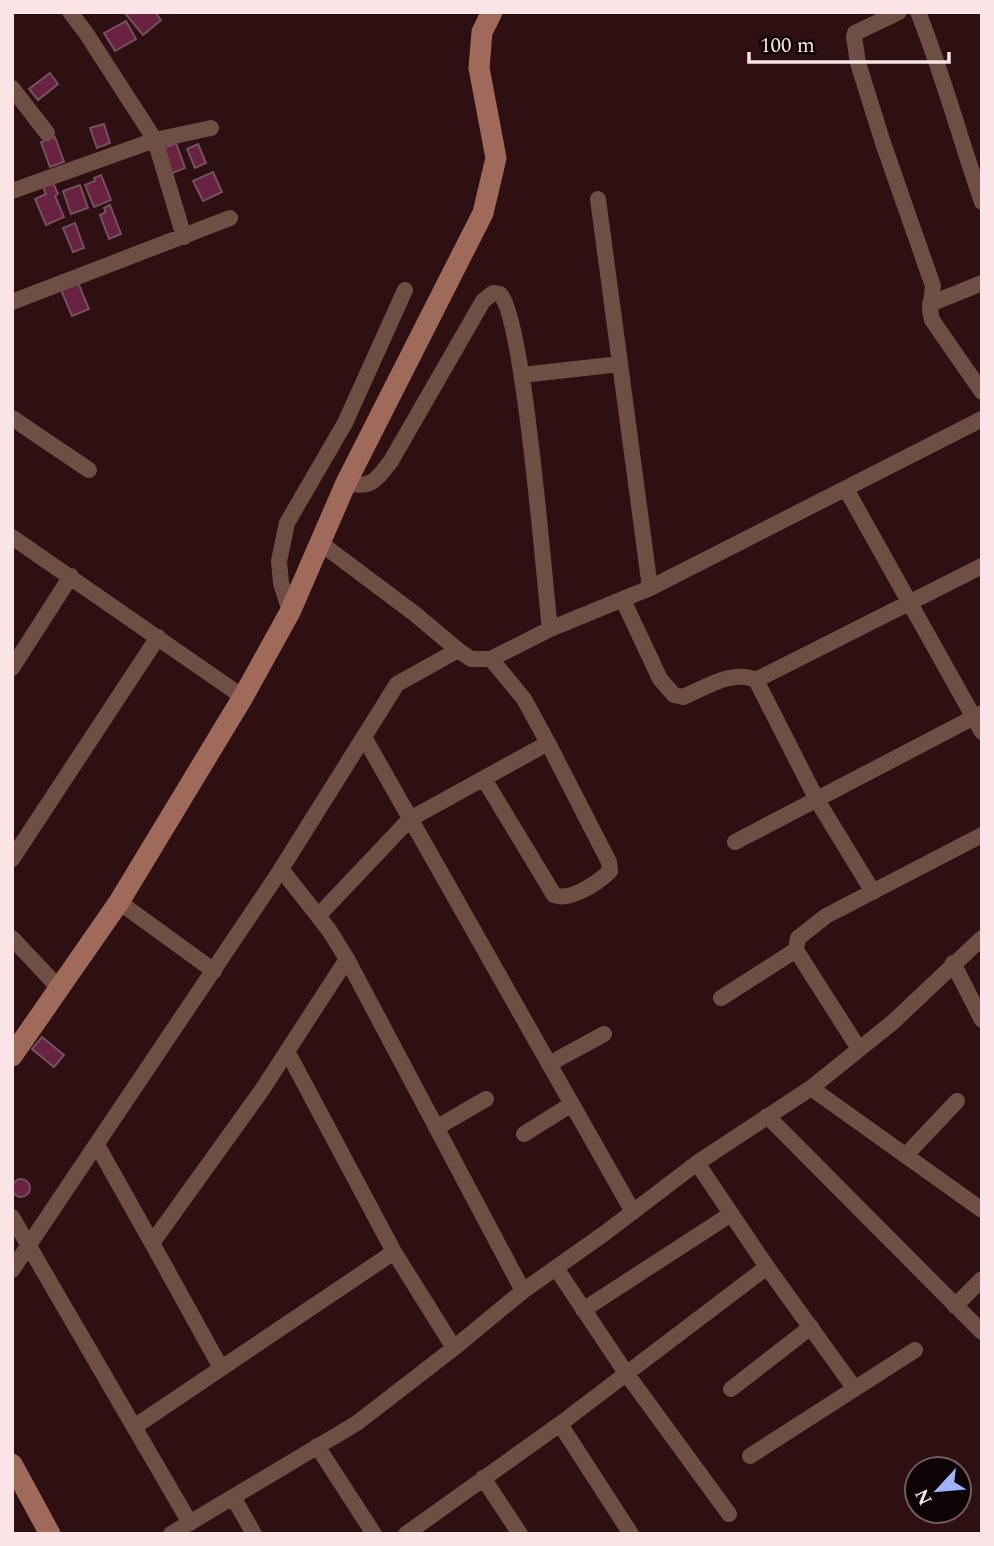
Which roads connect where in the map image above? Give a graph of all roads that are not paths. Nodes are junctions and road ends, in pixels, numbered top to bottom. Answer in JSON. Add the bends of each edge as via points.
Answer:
{"nodes":[{"id":1,"x":70,"y":12,"type":"edge"},
{"id":2,"x":492,"y":12,"type":"edge"},
{"id":3,"x":899,"y":12,"type":"edge"},
{"id":4,"x":918,"y":12,"type":"edge"},
{"id":5,"x":12,"y":88,"type":"edge"},
{"id":6,"x":211,"y":128,"type":"dead end"},
{"id":7,"x":47,"y":133,"type":"dead end"},
{"id":8,"x":155,"y":140,"type":"junction"},
{"id":9,"x":12,"y":191,"type":"edge"},
{"id":10,"x":598,"y":199,"type":"dead end"},
{"id":11,"x":982,"y":202,"type":"edge"},
{"id":12,"x":230,"y":218,"type":"dead end"},
{"id":13,"x":184,"y":237,"type":"junction"},
{"id":14,"x":982,"y":283,"type":"edge"},
{"id":15,"x":405,"y":290,"type":"dead end"},
{"id":16,"x":12,"y":302,"type":"edge"},
{"id":17,"x":930,"y":304,"type":"junction"},
{"id":18,"x":620,"y":364,"type":"junction"},
{"id":19,"x":522,"y":375,"type":"junction"},
{"id":20,"x":982,"y":392,"type":"edge"},
{"id":21,"x":12,"y":418,"type":"edge"},
{"id":22,"x":982,"y":419,"type":"edge"},
{"id":23,"x":89,"y":470,"type":"dead end"},
{"id":24,"x":346,"y":482,"type":"junction"},
{"id":25,"x":846,"y":489,"type":"junction"},
{"id":26,"x":12,"y":537,"type":"edge"},
{"id":27,"x":319,"y":542,"type":"junction"},
{"id":28,"x":982,"y":566,"type":"edge"},
{"id":29,"x":71,"y":576,"type":"junction"},
{"id":30,"x":650,"y":588,"type":"junction"},
{"id":31,"x":623,"y":600,"type":"junction"},
{"id":32,"x":911,"y":603,"type":"junction"},
{"id":33,"x":290,"y":612,"type":"junction"},
{"id":34,"x":550,"y":628,"type":"junction"},
{"id":35,"x":158,"y":637,"type":"junction"},
{"id":36,"x":458,"y":650,"type":"junction"},
{"id":37,"x":491,"y":659,"type":"junction"},
{"id":38,"x":12,"y":668,"type":"edge"},
{"id":39,"x":755,"y":680,"type":"junction"},
{"id":40,"x":243,"y":697,"type":"junction"},
{"id":41,"x":979,"y":720,"type":"edge"},
{"id":42,"x":364,"y":737,"type":"junction"},
{"id":43,"x":548,"y":743,"type":"junction"},
{"id":44,"x":484,"y":779,"type":"junction"},
{"id":45,"x":817,"y":800,"type":"junction"},
{"id":46,"x":410,"y":820,"type":"junction"},
{"id":47,"x":982,"y":835,"type":"edge"},
{"id":48,"x":735,"y":842,"type":"dead end"},
{"id":49,"x":12,"y":859,"type":"edge"},
{"id":50,"x":281,"y":869,"type":"junction"},
{"id":51,"x":873,"y":892,"type":"junction"},
{"id":52,"x":119,"y":902,"type":"junction"},
{"id":53,"x":318,"y":916,"type":"junction"},
{"id":54,"x":12,"y":937,"type":"edge"},
{"id":55,"x":982,"y":938,"type":"edge"},
{"id":56,"x":796,"y":950,"type":"junction"},
{"id":57,"x":347,"y":959,"type":"junction"},
{"id":58,"x":953,"y":963,"type":"junction"},
{"id":59,"x":214,"y":971,"type":"junction"},
{"id":60,"x":59,"y":988,"type":"junction"},
{"id":61,"x":721,"y":998,"type":"dead end"},
{"id":62,"x":982,"y":1020,"type":"edge"},
{"id":63,"x":604,"y":1034,"type":"dead end"},
{"id":64,"x":859,"y":1049,"type":"junction"},
{"id":65,"x":287,"y":1051,"type":"junction"},
{"id":66,"x":12,"y":1056,"type":"edge"},
{"id":67,"x":549,"y":1064,"type":"junction"},
{"id":68,"x":811,"y":1088,"type":"junction"},
{"id":69,"x":486,"y":1099,"type":"dead end"},
{"id":70,"x":957,"y":1101,"type":"dead end"},
{"id":71,"x":572,"y":1104,"type":"junction"},
{"id":72,"x":767,"y":1116,"type":"junction"},
{"id":73,"x":436,"y":1128,"type":"junction"},
{"id":74,"x":524,"y":1134,"type":"dead end"},
{"id":75,"x":97,"y":1145,"type":"junction"},
{"id":76,"x":906,"y":1155,"type":"junction"},
{"id":77,"x":697,"y":1163,"type":"junction"},
{"id":78,"x":982,"y":1210,"type":"edge"},
{"id":79,"x":633,"y":1212,"type":"junction"},
{"id":80,"x":731,"y":1214,"type":"junction"},
{"id":81,"x":12,"y":1217,"type":"edge"},
{"id":82,"x":152,"y":1243,"type":"junction"},
{"id":83,"x":28,"y":1244,"type":"junction"},
{"id":84,"x":394,"y":1252,"type":"junction"},
{"id":85,"x":767,"y":1267,"type":"junction"},
{"id":86,"x":556,"y":1268,"type":"junction"},
{"id":87,"x":12,"y":1270,"type":"edge"},
{"id":88,"x":982,"y":1279,"type":"edge"},
{"id":89,"x":523,"y":1291,"type":"junction"},
{"id":90,"x":955,"y":1306,"type":"junction"},
{"id":91,"x":583,"y":1310,"type":"junction"},
{"id":92,"x":811,"y":1327,"type":"junction"},
{"id":93,"x":982,"y":1332,"type":"edge"},
{"id":94,"x":454,"y":1348,"type":"junction"},
{"id":95,"x":915,"y":1350,"type":"dead end"},
{"id":96,"x":221,"y":1368,"type":"junction"},
{"id":97,"x":626,"y":1373,"type":"junction"},
{"id":98,"x":731,"y":1389,"type":"dead end"},
{"id":99,"x":855,"y":1389,"type":"junction"},
{"id":100,"x":560,"y":1424,"type":"junction"},
{"id":101,"x":134,"y":1427,"type":"junction"},
{"id":102,"x":317,"y":1446,"type":"junction"},
{"id":103,"x":750,"y":1456,"type":"dead end"},
{"id":104,"x":12,"y":1464,"type":"edge"},
{"id":105,"x":483,"y":1478,"type":"junction"},
{"id":106,"x":233,"y":1497,"type":"junction"},
{"id":107,"x":729,"y":1514,"type":"dead end"},
{"id":108,"x":190,"y":1523,"type":"junction"},
{"id":109,"x":50,"y":1534,"type":"edge"},
{"id":110,"x":171,"y":1534,"type":"edge"},
{"id":111,"x":254,"y":1534,"type":"edge"},
{"id":112,"x":374,"y":1534,"type":"edge"},
{"id":113,"x":406,"y":1534,"type":"edge"},
{"id":114,"x":520,"y":1534,"type":"edge"},
{"id":115,"x":631,"y":1534,"type":"edge"}],
"edges":[{"from":1,"to":8,"type":"street"},
{"from":2,"to":24,"type":"street","via":[[482,32],[479,68],[496,158],[483,213]]},
{"from":3,"to":17,"type":"street","via":[[853,37],[883,143],[933,286]]},
{"from":4,"to":11,"type":"street","via":[[948,90]]},
{"from":5,"to":7,"type":"street"},
{"from":6,"to":8,"type":"street"},
{"from":8,"to":9,"type":"street"},
{"from":8,"to":13,"type":"street"},
{"from":10,"to":18,"type":"street"},
{"from":12,"to":13,"type":"street"},
{"from":13,"to":16,"type":"street"},
{"from":14,"to":17,"type":"street"},
{"from":15,"to":33,"type":"street","via":[[345,423],[286,523],[279,561]]},
{"from":17,"to":20,"type":"street","via":[[932,320]]},
{"from":18,"to":19,"type":"street"},
{"from":18,"to":30,"type":"street"},
{"from":19,"to":24,"type":"street","via":[[508,307],[500,294],[493,293],[482,301],[386,468],[368,485]]},
{"from":19,"to":34,"type":"street"},
{"from":21,"to":23,"type":"street"},
{"from":22,"to":25,"type":"street"},
{"from":24,"to":27,"type":"street"},
{"from":25,"to":30,"type":"street"},
{"from":25,"to":32,"type":"street"},
{"from":26,"to":29,"type":"street"},
{"from":27,"to":33,"type":"street"},
{"from":27,"to":36,"type":"street"},
{"from":28,"to":32,"type":"street"},
{"from":29,"to":35,"type":"street"},
{"from":29,"to":38,"type":"street"},
{"from":30,"to":31,"type":"street"},
{"from":31,"to":34,"type":"street"},
{"from":31,"to":39,"type":"street","via":[[660,678],[674,695],[684,697],[736,676]]},
{"from":32,"to":39,"type":"street"},
{"from":32,"to":41,"type":"street"},
{"from":33,"to":40,"type":"street"},
{"from":34,"to":37,"type":"street"},
{"from":35,"to":40,"type":"street"},
{"from":35,"to":49,"type":"street"},
{"from":36,"to":37,"type":"street","via":[[471,659]]},
{"from":36,"to":42,"type":"street","via":[[397,684]]},
{"from":37,"to":43,"type":"street","via":[[524,699]]},
{"from":39,"to":45,"type":"street"},
{"from":40,"to":52,"type":"street"},
{"from":41,"to":45,"type":"street"},
{"from":42,"to":46,"type":"street"},
{"from":42,"to":50,"type":"street"},
{"from":43,"to":44,"type":"street"},
{"from":43,"to":44,"type":"street","via":[[609,862],[605,876],[570,896],[554,895]]},
{"from":44,"to":46,"type":"street"},
{"from":45,"to":48,"type":"street"},
{"from":45,"to":51,"type":"street"},
{"from":46,"to":53,"type":"street"},
{"from":46,"to":67,"type":"street"},
{"from":47,"to":51,"type":"street"},
{"from":50,"to":53,"type":"street"},
{"from":50,"to":59,"type":"street"},
{"from":51,"to":56,"type":"street","via":[[827,916],[798,938]]},
{"from":52,"to":59,"type":"street"},
{"from":52,"to":60,"type":"street"},
{"from":53,"to":57,"type":"street"},
{"from":54,"to":60,"type":"street"},
{"from":55,"to":58,"type":"street"},
{"from":56,"to":61,"type":"street"},
{"from":56,"to":64,"type":"street"},
{"from":57,"to":65,"type":"street"},
{"from":57,"to":73,"type":"street"},
{"from":58,"to":62,"type":"street"},
{"from":58,"to":64,"type":"street"},
{"from":59,"to":75,"type":"street"},
{"from":60,"to":66,"type":"street"},
{"from":63,"to":67,"type":"street"},
{"from":64,"to":68,"type":"street"},
{"from":65,"to":82,"type":"street"},
{"from":65,"to":84,"type":"street"},
{"from":67,"to":71,"type":"street"},
{"from":68,"to":72,"type":"street"},
{"from":68,"to":76,"type":"street"},
{"from":69,"to":73,"type":"street"},
{"from":70,"to":76,"type":"street"},
{"from":71,"to":74,"type":"street"},
{"from":71,"to":79,"type":"street"},
{"from":72,"to":77,"type":"street"},
{"from":72,"to":90,"type":"street"},
{"from":73,"to":89,"type":"street"},
{"from":75,"to":82,"type":"street"},
{"from":75,"to":83,"type":"street"},
{"from":76,"to":78,"type":"street"},
{"from":77,"to":79,"type":"street"},
{"from":77,"to":80,"type":"street"},
{"from":79,"to":86,"type":"street"},
{"from":80,"to":85,"type":"street"},
{"from":80,"to":91,"type":"street"},
{"from":81,"to":83,"type":"street"},
{"from":82,"to":96,"type":"street"},
{"from":83,"to":87,"type":"street"},
{"from":83,"to":101,"type":"street"},
{"from":84,"to":94,"type":"street"},
{"from":84,"to":96,"type":"street"},
{"from":85,"to":92,"type":"street"},
{"from":85,"to":97,"type":"street"},
{"from":86,"to":89,"type":"street"},
{"from":86,"to":91,"type":"street"},
{"from":88,"to":90,"type":"street"},
{"from":89,"to":94,"type":"street"},
{"from":90,"to":93,"type":"street"},
{"from":91,"to":97,"type":"street"},
{"from":92,"to":98,"type":"street"},
{"from":92,"to":99,"type":"street"},
{"from":94,"to":102,"type":"street","via":[[357,1423]]},
{"from":95,"to":99,"type":"street"},
{"from":96,"to":101,"type":"street"},
{"from":97,"to":100,"type":"street"},
{"from":97,"to":107,"type":"street"},
{"from":99,"to":103,"type":"street"},
{"from":100,"to":105,"type":"street"},
{"from":100,"to":115,"type":"street"},
{"from":101,"to":108,"type":"street"},
{"from":102,"to":106,"type":"street"},
{"from":102,"to":112,"type":"street"},
{"from":104,"to":109,"type":"street"},
{"from":105,"to":113,"type":"street"},
{"from":105,"to":114,"type":"street"},
{"from":106,"to":108,"type":"street"},
{"from":106,"to":111,"type":"street"},
{"from":108,"to":110,"type":"street"}]}
